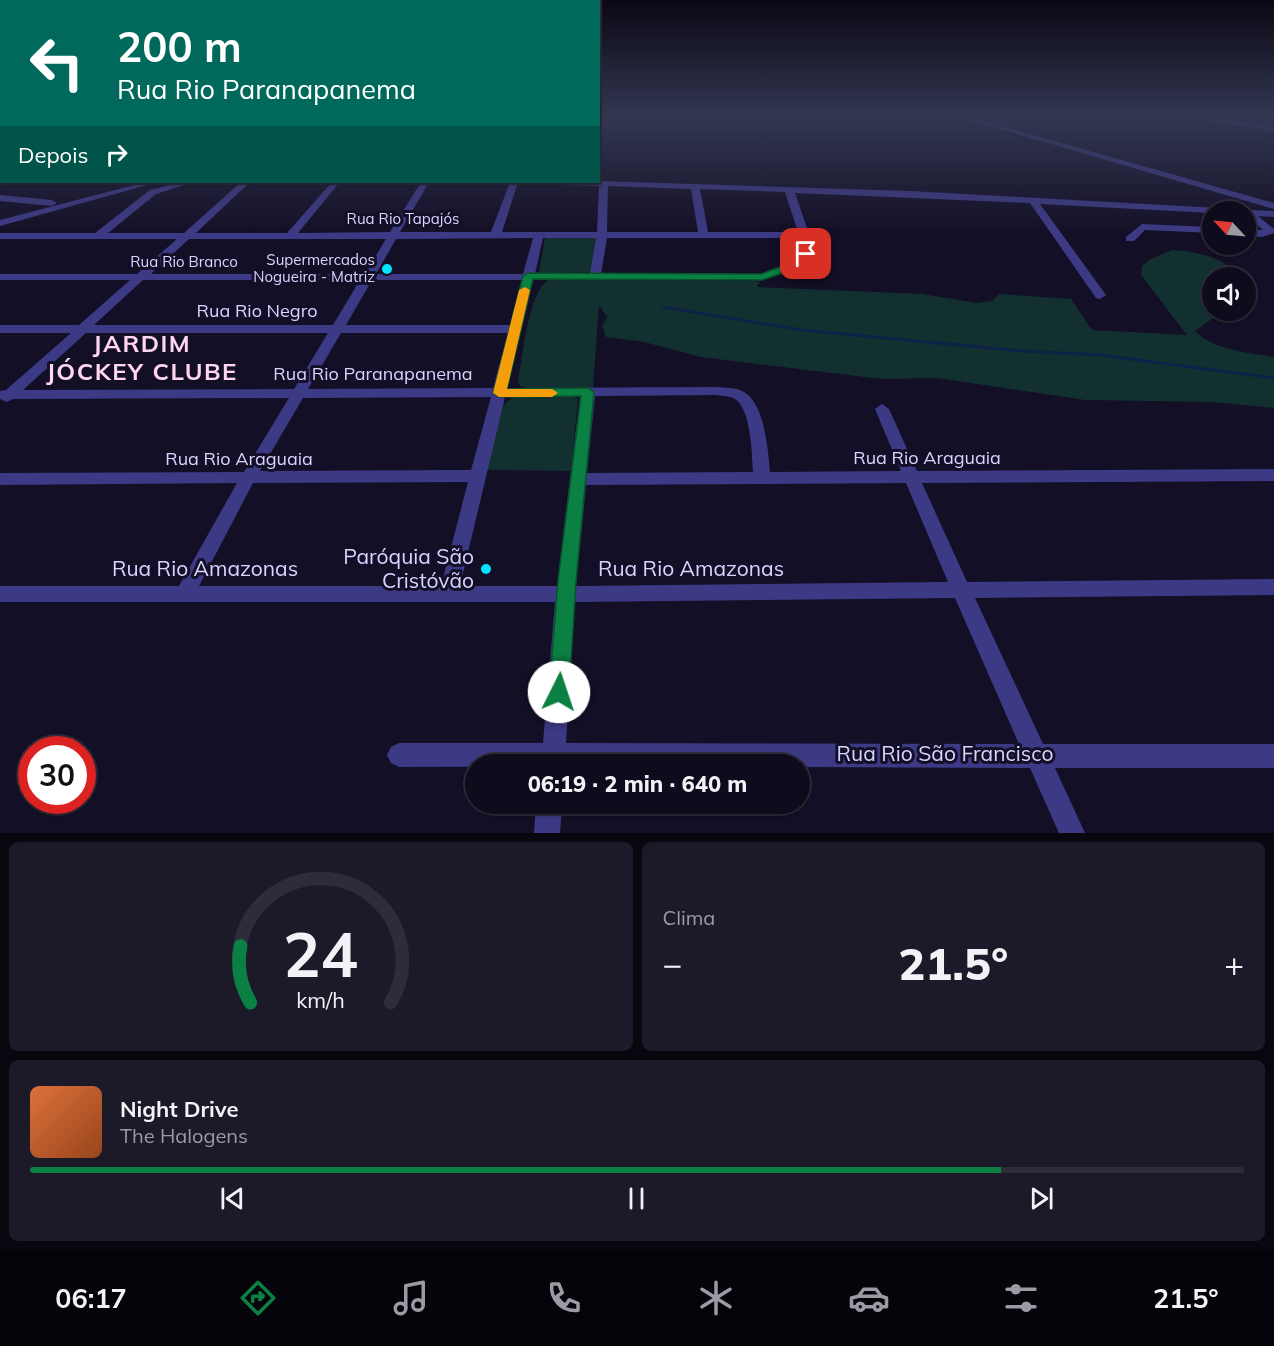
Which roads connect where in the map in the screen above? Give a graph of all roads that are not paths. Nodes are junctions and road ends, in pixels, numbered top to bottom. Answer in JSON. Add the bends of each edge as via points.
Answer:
{"nodes":[{"id":1,"x":1099,"y":156,"type":"edge"},
{"id":2,"x":1121,"y":156,"type":"edge"},
{"id":3,"x":121,"y":183,"type":"edge"},
{"id":4,"x":150,"y":183,"type":"edge"},
{"id":5,"x":186,"y":183,"type":"edge"},
{"id":6,"x":245,"y":183,"type":"edge"},
{"id":7,"x":335,"y":183,"type":"edge"},
{"id":8,"x":424,"y":183,"type":"edge"},
{"id":9,"x":514,"y":183,"type":"edge"},
{"id":10,"x":584,"y":183,"type":"edge"},
{"id":11,"x":604,"y":184,"type":"junction"},
{"id":12,"x":695,"y":187,"type":"junction"},
{"id":13,"x":789,"y":190,"type":"junction"},
{"id":14,"x":0,"y":198,"type":"edge"},
{"id":15,"x":1274,"y":198,"type":"edge"},
{"id":16,"x":1032,"y":200,"type":"junction"},
{"id":17,"x":51,"y":203,"type":"junction"},
{"id":18,"x":1274,"y":206,"type":"edge"},
{"id":19,"x":1202,"y":209,"type":"edge"},
{"id":20,"x":1256,"y":212,"type":"edge"},
{"id":21,"x":1274,"y":213,"type":"edge"},
{"id":22,"x":1256,"y":216,"type":"edge"},
{"id":23,"x":0,"y":217,"type":"edge"},
{"id":24,"x":0,"y":223,"type":"edge"},
{"id":25,"x":1202,"y":230,"type":"edge"},
{"id":26,"x":1256,"y":233,"type":"edge"},
{"id":27,"x":291,"y":234,"type":"junction"},
{"id":28,"x":394,"y":234,"type":"junction"},
{"id":29,"x":496,"y":234,"type":"junction"},
{"id":30,"x":538,"y":234,"type":"junction"},
{"id":31,"x":602,"y":234,"type":"junction"},
{"id":32,"x":703,"y":234,"type":"junction"},
{"id":33,"x":99,"y":235,"type":"junction"},
{"id":34,"x":186,"y":235,"type":"junction"},
{"id":35,"x":806,"y":235,"type":"junction"},
{"id":36,"x":0,"y":236,"type":"edge"},
{"id":37,"x":1130,"y":238,"type":"dead end"},
{"id":38,"x":528,"y":276,"type":"junction"},
{"id":39,"x":595,"y":276,"type":"junction"},
{"id":40,"x":0,"y":277,"type":"edge"},
{"id":41,"x":140,"y":277,"type":"junction"},
{"id":42,"x":370,"y":277,"type":"junction"},
{"id":43,"x":1100,"y":294,"type":"dead end"},
{"id":44,"x":0,"y":329,"type":"edge"},
{"id":45,"x":81,"y":329,"type":"junction"},
{"id":46,"x":337,"y":329,"type":"junction"},
{"id":47,"x":514,"y":329,"type":"junction"},
{"id":48,"x":588,"y":392,"type":"junction"},
{"id":49,"x":300,"y":393,"type":"junction"},
{"id":50,"x":499,"y":393,"type":"junction"},
{"id":51,"x":3,"y":398,"type":"edge"},
{"id":52,"x":882,"y":409,"type":"dead end"},
{"id":53,"x":1274,"y":475,"type":"edge"},
{"id":54,"x":478,"y":476,"type":"junction"},
{"id":55,"x":762,"y":477,"type":"junction"},
{"id":56,"x":248,"y":478,"type":"junction"},
{"id":57,"x":911,"y":478,"type":"junction"},
{"id":58,"x":0,"y":479,"type":"edge"},
{"id":59,"x":579,"y":479,"type":"junction"},
{"id":60,"x":1274,"y":587,"type":"edge"},
{"id":61,"x":962,"y":591,"type":"junction"},
{"id":62,"x":449,"y":592,"type":"junction"},
{"id":63,"x":185,"y":593,"type":"junction"},
{"id":64,"x":0,"y":594,"type":"edge"},
{"id":65,"x":566,"y":594,"type":"junction"},
{"id":66,"x":554,"y":754,"type":"edge"},
{"id":67,"x":1036,"y":754,"type":"junction"},
{"id":68,"x":399,"y":755,"type":"dead end"},
{"id":69,"x":1274,"y":756,"type":"edge"},
{"id":70,"x":465,"y":757,"type":"edge"},
{"id":71,"x":810,"y":757,"type":"edge"},
{"id":72,"x":548,"y":814,"type":"edge"},
{"id":73,"x":547,"y":833,"type":"edge"},
{"id":74,"x":1072,"y":833,"type":"edge"}],
"edges":[{"from":1,"to":18,"type":"street"},
{"from":2,"to":15,"type":"street"},
{"from":3,"to":17,"type":"street"},
{"from":4,"to":24,"type":"street"},
{"from":5,"to":33,"type":"street","via":[[153,192]]},
{"from":6,"to":34,"type":"street"},
{"from":7,"to":27,"type":"street"},
{"from":8,"to":28,"type":"street"},
{"from":9,"to":29,"type":"street"},
{"from":10,"to":11,"type":"street"},
{"from":11,"to":12,"type":"street"},
{"from":11,"to":31,"type":"street"},
{"from":12,"to":13,"type":"street"},
{"from":12,"to":32,"type":"street"},
{"from":13,"to":16,"type":"street"},
{"from":13,"to":35,"type":"street"},
{"from":14,"to":17,"type":"street"},
{"from":16,"to":19,"type":"street"},
{"from":16,"to":43,"type":"street"},
{"from":17,"to":23,"type":"street"},
{"from":20,"to":21,"type":"street"},
{"from":22,"to":26,"type":"street","via":[[1269,231]]},
{"from":25,"to":37,"type":"street","via":[[1142,227]]},
{"from":27,"to":28,"type":"street","name":"Rua Rio Tapajós"},
{"from":27,"to":34,"type":"street","name":"Rua Rio Tapajós"},
{"from":28,"to":29,"type":"street","name":"Rua Rio Tapajós"},
{"from":28,"to":42,"type":"street"},
{"from":29,"to":30,"type":"street","name":"Rua Rio Tapajós"},
{"from":30,"to":31,"type":"street","name":"Rua Rio Tapajós"},
{"from":30,"to":38,"type":"street"},
{"from":31,"to":32,"type":"street","name":"Rua Rio Tapajós"},
{"from":31,"to":39,"type":"street"},
{"from":32,"to":35,"type":"street","name":"Rua Rio Tapajós"},
{"from":33,"to":34,"type":"street","name":"Rua Rio Tapajós"},
{"from":33,"to":36,"type":"street","name":"Rua Rio Tapajós"},
{"from":34,"to":41,"type":"street"},
{"from":35,"to":39,"type":"street","name":"Rua Rio Branco","via":[[810,251],[771,276]]},
{"from":38,"to":39,"type":"street","name":"Rua Rio Branco"},
{"from":38,"to":42,"type":"street","name":"Rua Rio Branco"},
{"from":38,"to":47,"type":"street"},
{"from":40,"to":41,"type":"street","name":"Rua Rio Branco"},
{"from":41,"to":42,"type":"street","name":"Rua Rio Branco"},
{"from":41,"to":45,"type":"street"},
{"from":42,"to":46,"type":"street"},
{"from":44,"to":45,"type":"street","name":"Rua Rio Negro"},
{"from":45,"to":46,"type":"street","name":"Rua Rio Negro"},
{"from":45,"to":51,"type":"street"},
{"from":46,"to":47,"type":"street","name":"Rua Rio Negro"},
{"from":46,"to":49,"type":"street"},
{"from":47,"to":50,"type":"street"},
{"from":48,"to":50,"type":"street","name":"Rua Rio Paranapanema"},
{"from":48,"to":55,"type":"street","name":"Rua Rio Paranapanema","via":[[716,391],[744,399],[754,422]]},
{"from":48,"to":59,"type":"street"},
{"from":49,"to":50,"type":"street","name":"Rua Rio Paranapanema"},
{"from":49,"to":51,"type":"street","name":"Rua Rio Paranapanema"},
{"from":49,"to":56,"type":"street"},
{"from":50,"to":54,"type":"street"},
{"from":52,"to":57,"type":"street"},
{"from":53,"to":57,"type":"street","name":"Rua Rio Araguaia"},
{"from":54,"to":56,"type":"street","name":"Rua Rio Araguaia"},
{"from":54,"to":62,"type":"street"},
{"from":55,"to":57,"type":"street","name":"Rua Rio Araguaia"},
{"from":55,"to":59,"type":"street","name":"Rua Rio Araguaia"},
{"from":56,"to":58,"type":"street","name":"Rua Rio Araguaia"},
{"from":56,"to":63,"type":"street"},
{"from":57,"to":61,"type":"street"},
{"from":59,"to":65,"type":"street"},
{"from":60,"to":61,"type":"street","name":"Rua Rio Amazonas"},
{"from":61,"to":65,"type":"street","name":"Rua Rio Amazonas"},
{"from":61,"to":67,"type":"street"},
{"from":62,"to":63,"type":"street","name":"Rua Rio Amazonas"},
{"from":62,"to":65,"type":"street","name":"Rua Rio Amazonas"},
{"from":63,"to":64,"type":"street","name":"Rua Rio Amazonas"},
{"from":65,"to":66,"type":"street"},
{"from":67,"to":69,"type":"street","name":"Rua Rio São Francisco"},
{"from":67,"to":71,"type":"street","name":"Rua Rio São Francisco"},
{"from":67,"to":74,"type":"street"},
{"from":68,"to":70,"type":"street","name":"Rua Rio São Francisco"},
{"from":72,"to":73,"type":"street"}]}
